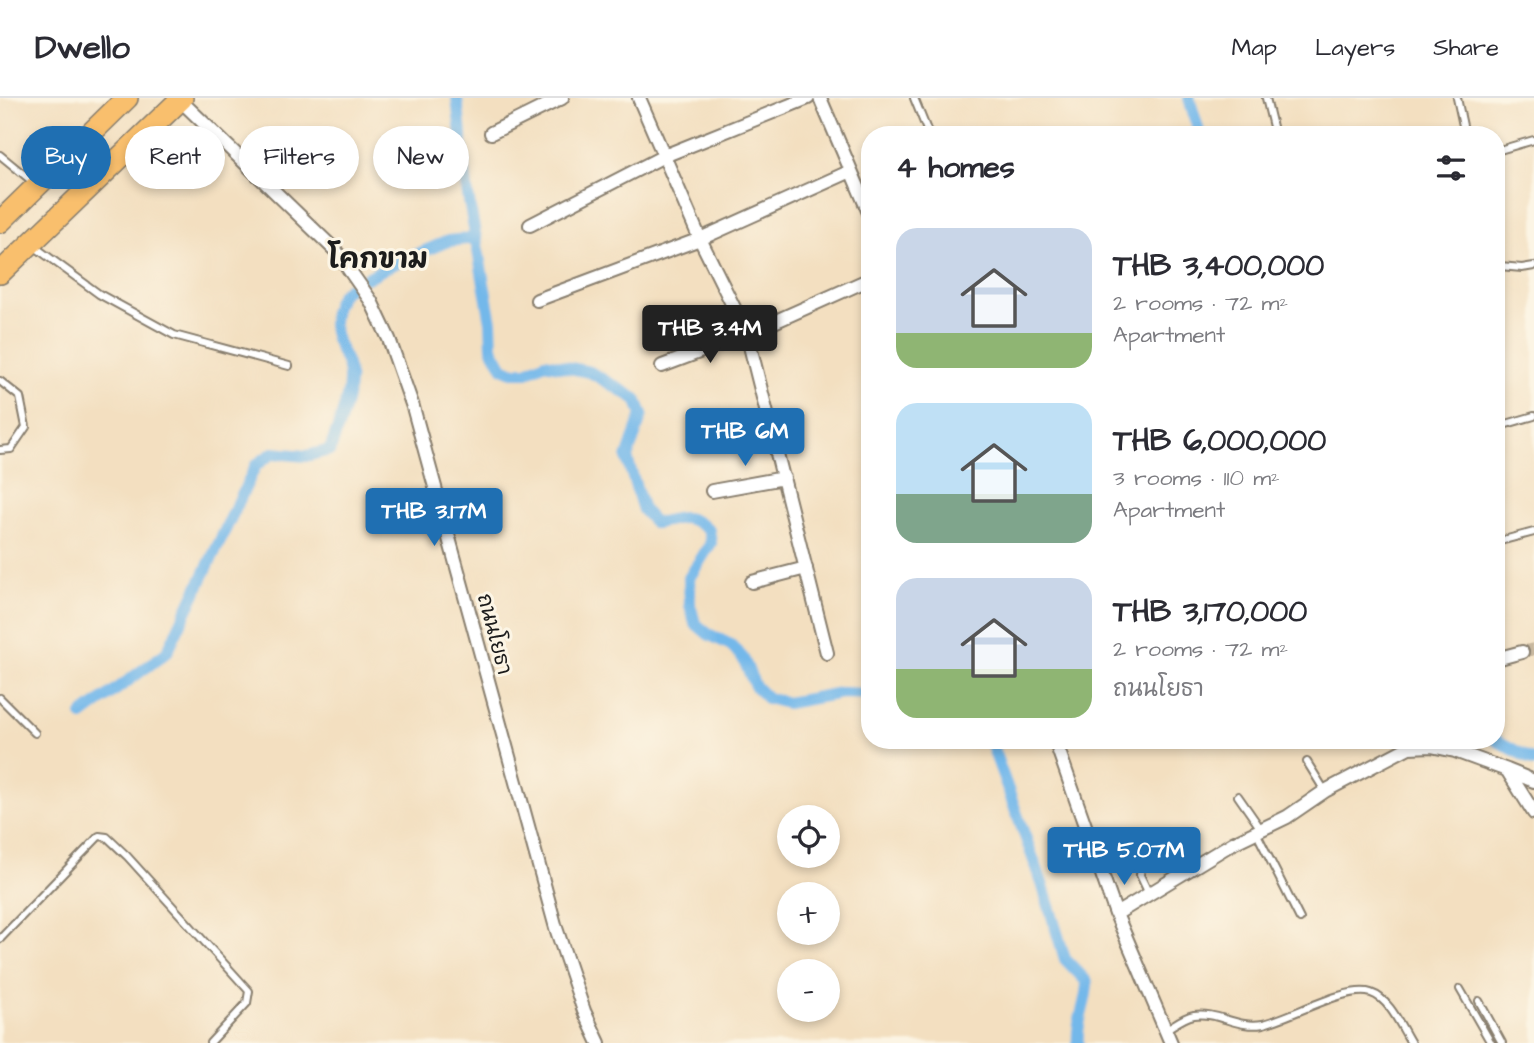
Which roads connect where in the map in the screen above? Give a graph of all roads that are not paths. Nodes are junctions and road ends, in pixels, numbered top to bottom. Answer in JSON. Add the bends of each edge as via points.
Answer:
{"nodes":[{"id":1,"x":562,"y":98,"type":"edge"},
{"id":2,"x":639,"y":98,"type":"edge"},
{"id":3,"x":808,"y":98,"type":"edge"},
{"id":4,"x":820,"y":98,"type":"edge"},
{"id":5,"x":914,"y":98,"type":"edge"},
{"id":6,"x":1266,"y":98,"type":"edge"},
{"id":7,"x":1467,"y":98,"type":"edge"},
{"id":8,"x":181,"y":99,"type":"edge"},
{"id":9,"x":119,"y":100,"type":"edge"},
{"id":10,"x":1457,"y":100,"type":"edge"},
{"id":11,"x":94,"y":126,"type":"edge"},
{"id":12,"x":925,"y":126,"type":"edge"},
{"id":13,"x":1273,"y":126,"type":"edge"},
{"id":14,"x":1463,"y":126,"type":"edge"},
{"id":15,"x":491,"y":133,"type":"dead end"},
{"id":16,"x":1534,"y":140,"type":"edge"},
{"id":17,"x":1505,"y":148,"type":"edge"},
{"id":18,"x":0,"y":155,"type":"edge"},
{"id":19,"x":664,"y":156,"type":"junction"},
{"id":20,"x":851,"y":171,"type":"junction"},
{"id":21,"x":21,"y":173,"type":"edge"},
{"id":22,"x":34,"y":189,"type":"edge"},
{"id":23,"x":861,"y":190,"type":"edge"},
{"id":24,"x":0,"y":222,"type":"edge"},
{"id":25,"x":530,"y":225,"type":"dead end"},
{"id":26,"x":700,"y":239,"type":"junction"},
{"id":27,"x":31,"y":243,"type":"junction"},
{"id":28,"x":1534,"y":266,"type":"edge"},
{"id":29,"x":1505,"y":267,"type":"edge"},
{"id":30,"x":0,"y":273,"type":"edge"},
{"id":31,"x":861,"y":283,"type":"edge"},
{"id":32,"x":537,"y":300,"type":"dead end"},
{"id":33,"x":747,"y":334,"type":"junction"},
{"id":34,"x":289,"y":366,"type":"dead end"},
{"id":35,"x":662,"y":366,"type":"dead end"},
{"id":36,"x":0,"y":381,"type":"edge"},
{"id":37,"x":1534,"y":416,"type":"edge"},
{"id":38,"x":1505,"y":424,"type":"edge"},
{"id":39,"x":0,"y":450,"type":"edge"},
{"id":40,"x":783,"y":478,"type":"junction"},
{"id":41,"x":712,"y":491,"type":"dead end"},
{"id":42,"x":1534,"y":532,"type":"edge"},
{"id":43,"x":1505,"y":540,"type":"edge"},
{"id":44,"x":806,"y":568,"type":"junction"},
{"id":45,"x":752,"y":582,"type":"dead end"},
{"id":46,"x":1522,"y":652,"type":"tunnel mouth"},
{"id":47,"x":827,"y":653,"type":"dead end"},
{"id":48,"x":1505,"y":657,"type":"edge"},
{"id":49,"x":0,"y":698,"type":"edge"},
{"id":50,"x":35,"y":733,"type":"dead end"},
{"id":51,"x":1058,"y":749,"type":"edge"},
{"id":52,"x":1405,"y":749,"type":"edge"},
{"id":53,"x":1445,"y":749,"type":"edge"},
{"id":54,"x":1307,"y":762,"type":"dead end"},
{"id":55,"x":1507,"y":770,"type":"junction"},
{"id":56,"x":1534,"y":781,"type":"edge"},
{"id":57,"x":1325,"y":791,"type":"junction"},
{"id":58,"x":1238,"y":796,"type":"dead end"},
{"id":59,"x":1534,"y":813,"type":"edge"},
{"id":60,"x":1259,"y":830,"type":"junction"},
{"id":61,"x":1185,"y":872,"type":"junction"},
{"id":62,"x":1149,"y":894,"type":"junction"},
{"id":63,"x":1116,"y":914,"type":"junction"},
{"id":64,"x":1300,"y":919,"type":"dead end"},
{"id":65,"x":0,"y":939,"type":"edge"},
{"id":66,"x":1461,"y":989,"type":"dead end"},
{"id":67,"x":1479,"y":1001,"type":"dead end"},
{"id":68,"x":1165,"y":1030,"type":"junction"},
{"id":69,"x":210,"y":1043,"type":"edge"},
{"id":70,"x":600,"y":1043,"type":"edge"},
{"id":71,"x":1171,"y":1043,"type":"edge"},
{"id":72,"x":1411,"y":1043,"type":"edge"},
{"id":73,"x":1491,"y":1043,"type":"edge"},
{"id":74,"x":1502,"y":1043,"type":"edge"}],
"edges":[{"from":1,"to":15,"type":"street"},
{"from":2,"to":19,"type":"street"},
{"from":3,"to":19,"type":"street"},
{"from":4,"to":20,"type":"street"},
{"from":5,"to":12,"type":"lane"},
{"from":6,"to":13,"type":"lane"},
{"from":7,"to":10,"type":"lane"},
{"from":8,"to":27,"type":"main road"},
{"from":8,"to":70,"type":"street","name":"ถนนโยธา","via":[[336,251],[371,301],[389,340],[413,407],[556,928],[583,1011]]},
{"from":9,"to":11,"type":"main road"},
{"from":10,"to":14,"type":"lane"},
{"from":16,"to":17,"type":"lane"},
{"from":18,"to":21,"type":"lane"},
{"from":19,"to":25,"type":"street"},
{"from":19,"to":26,"type":"street"},
{"from":20,"to":23,"type":"street"},
{"from":20,"to":26,"type":"street"},
{"from":22,"to":24,"type":"main road"},
{"from":26,"to":32,"type":"street"},
{"from":26,"to":33,"type":"street"},
{"from":27,"to":30,"type":"main road"},
{"from":27,"to":34,"type":"lane","via":[[99,294],[174,335]]},
{"from":28,"to":29,"type":"lane"},
{"from":31,"to":33,"type":"street"},
{"from":33,"to":35,"type":"street"},
{"from":33,"to":40,"type":"street"},
{"from":36,"to":39,"type":"lane","via":[[20,397],[26,427],[11,449]]},
{"from":37,"to":38,"type":"lane"},
{"from":40,"to":41,"type":"street"},
{"from":40,"to":44,"type":"street"},
{"from":42,"to":43,"type":"lane"},
{"from":44,"to":45,"type":"street"},
{"from":44,"to":47,"type":"street"},
{"from":46,"to":48,"type":"street"},
{"from":49,"to":50,"type":"lane"},
{"from":51,"to":63,"type":"street"},
{"from":52,"to":57,"type":"street"},
{"from":53,"to":55,"type":"street"},
{"from":54,"to":57,"type":"lane"},
{"from":55,"to":56,"type":"street"},
{"from":55,"to":59,"type":"street"},
{"from":57,"to":60,"type":"street"},
{"from":58,"to":60,"type":"lane"},
{"from":60,"to":61,"type":"street"},
{"from":60,"to":64,"type":"lane"},
{"from":61,"to":62,"type":"street"},
{"from":61,"to":62,"type":"lane","via":[[1175,855],[1145,864],[1140,875]]},
{"from":62,"to":63,"type":"street"},
{"from":63,"to":68,"type":"street"},
{"from":65,"to":69,"type":"lane","via":[[99,836],[107,837],[249,991],[247,1003]]},
{"from":66,"to":73,"type":"lane"},
{"from":67,"to":74,"type":"lane"},
{"from":68,"to":71,"type":"street"},
{"from":68,"to":72,"type":"lane","via":[[1196,1014],[1260,1025],[1356,991],[1373,993],[1386,1002]]}]}
